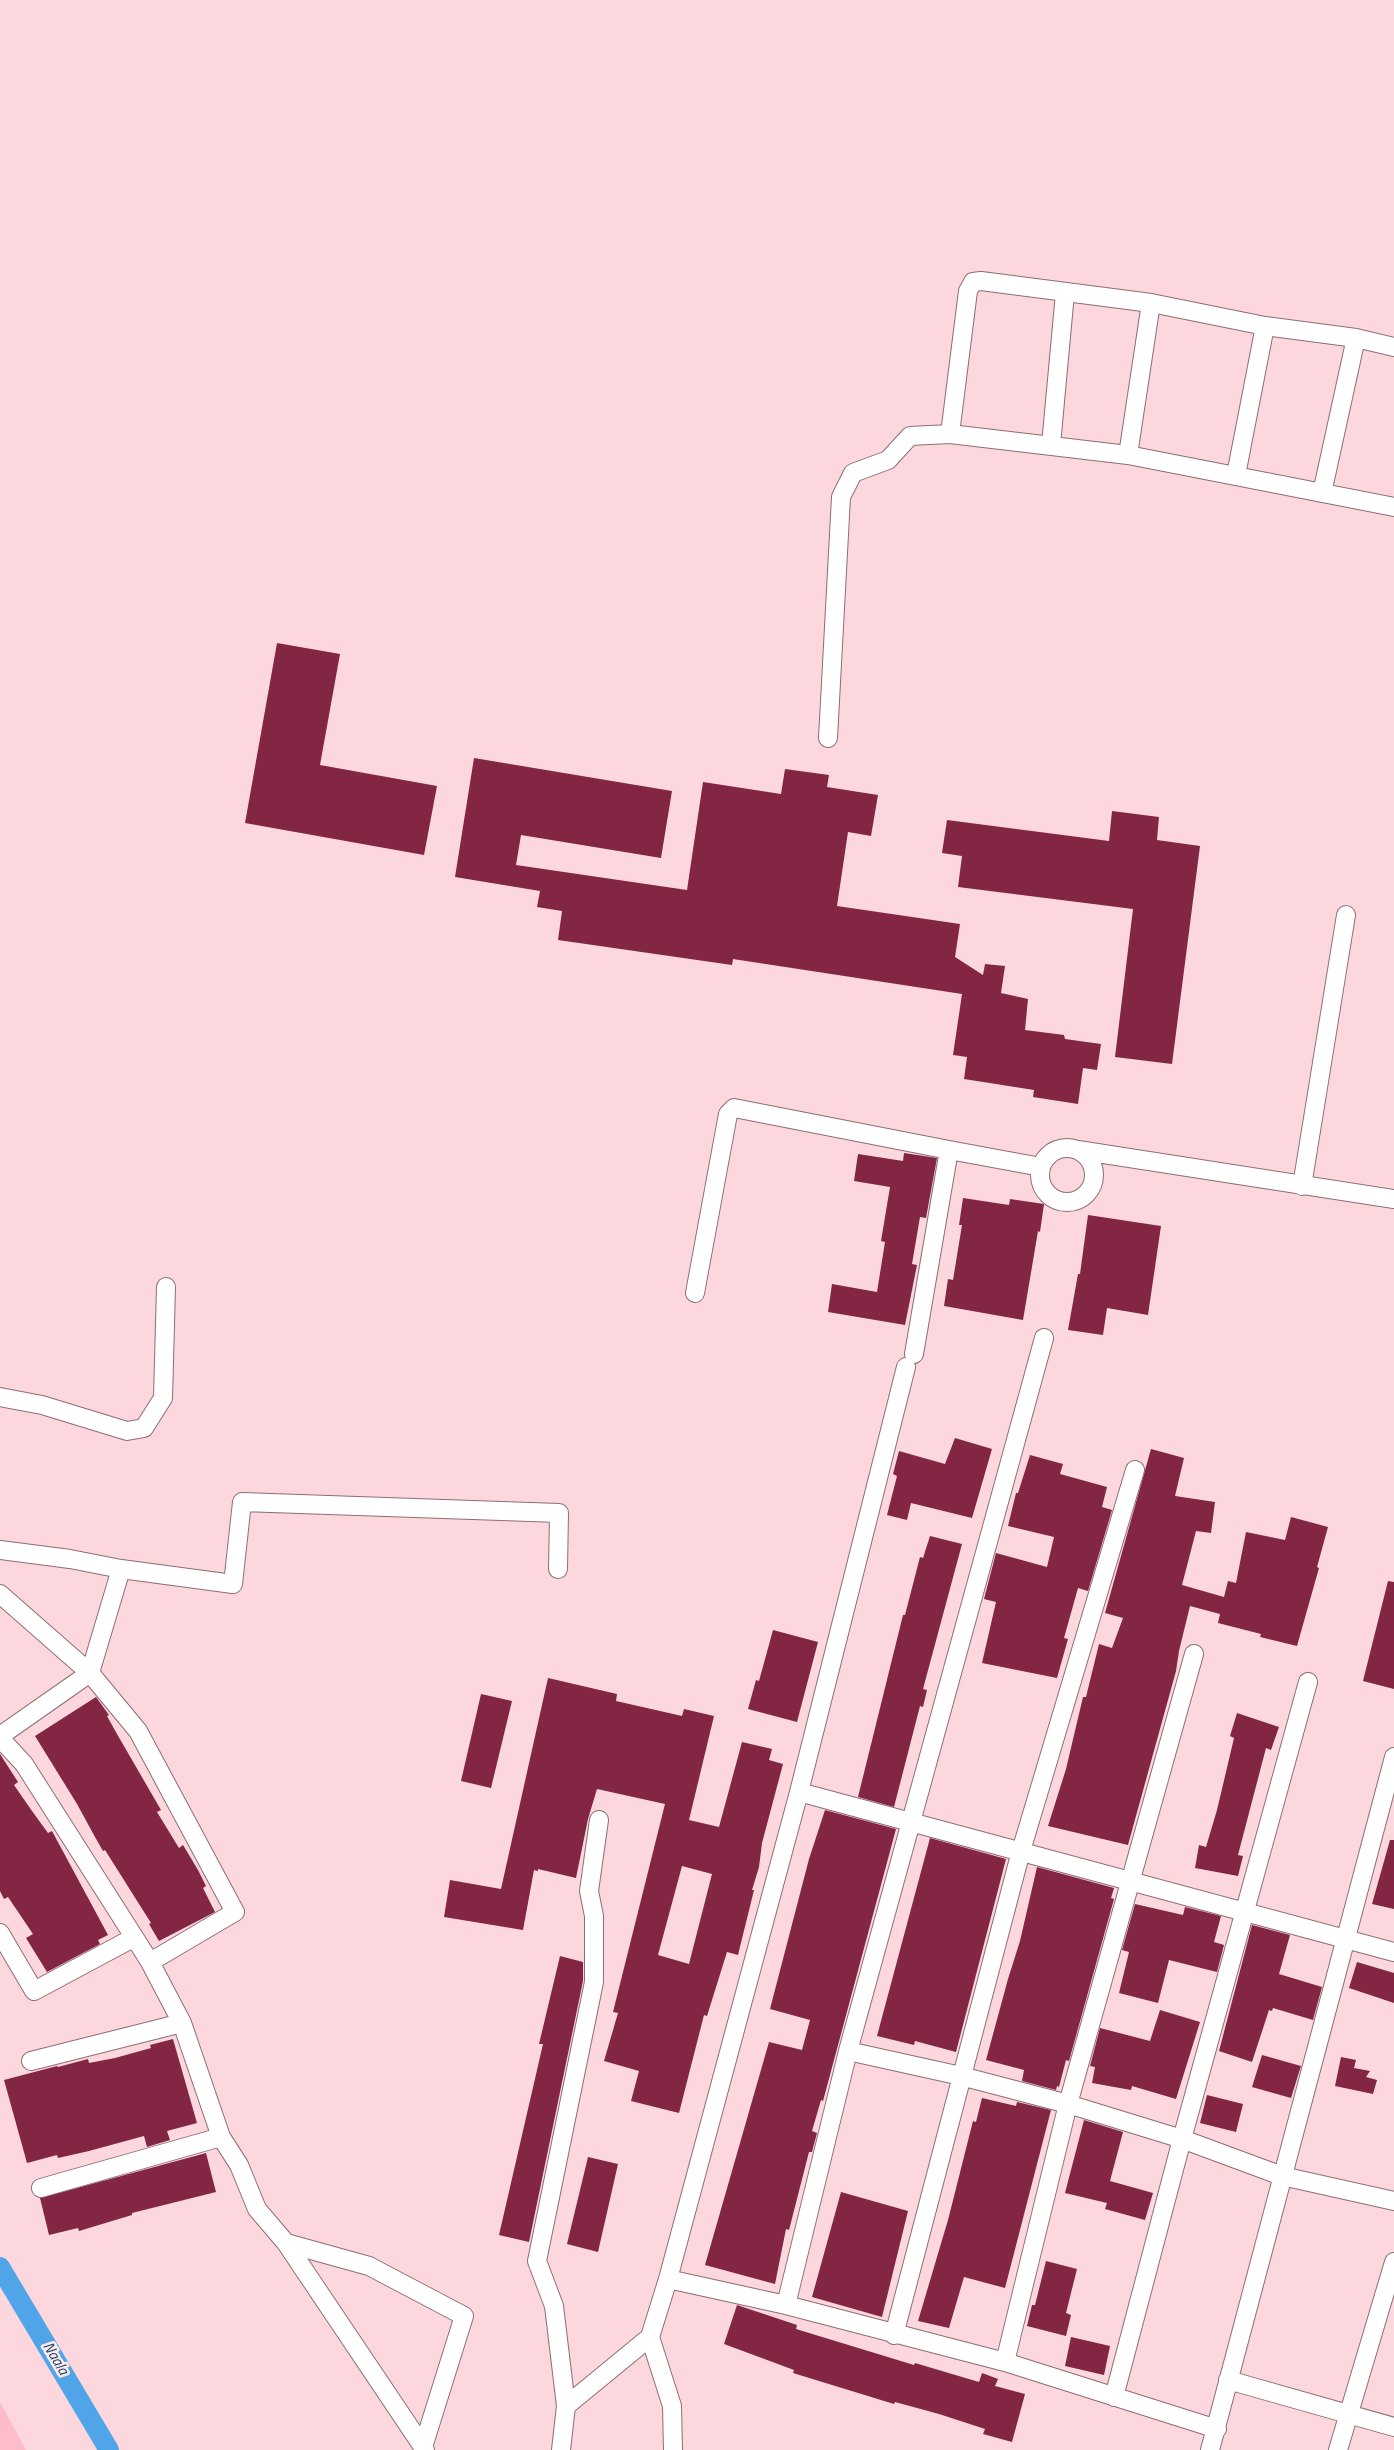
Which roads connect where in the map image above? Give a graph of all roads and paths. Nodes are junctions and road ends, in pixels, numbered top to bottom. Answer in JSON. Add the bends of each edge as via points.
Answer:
{"nodes":[{"id":1,"x":1065,"y":293,"type":"junction"},
{"id":2,"x":1151,"y":303,"type":"junction"},
{"id":3,"x":1265,"y":326,"type":"junction"},
{"id":4,"x":1356,"y":338,"type":"junction"},
{"id":5,"x":1394,"y":347,"type":"edge"},
{"id":6,"x":950,"y":434,"type":"junction"},
{"id":7,"x":1051,"y":445,"type":"junction"},
{"id":8,"x":1128,"y":455,"type":"junction"},
{"id":9,"x":1236,"y":475,"type":"junction"},
{"id":10,"x":1322,"y":493,"type":"junction"},
{"id":11,"x":1394,"y":507,"type":"edge"},
{"id":12,"x":828,"y":738,"type":"dead end"},
{"id":13,"x":1346,"y":915,"type":"dead end"},
{"id":14,"x":949,"y":1150,"type":"junction"},
{"id":15,"x":1078,"y":1150,"type":"junction"},
{"id":16,"x":1041,"y":1167,"type":"junction"},
{"id":17,"x":1302,"y":1186,"type":"junction"},
{"id":18,"x":1394,"y":1199,"type":"edge"},
{"id":19,"x":166,"y":1287,"type":"dead end"},
{"id":20,"x":695,"y":1293,"type":"dead end"},
{"id":21,"x":1044,"y":1338,"type":"dead end"},
{"id":22,"x":0,"y":1396,"type":"edge"},
{"id":23,"x":1135,"y":1470,"type":"dead end"},
{"id":24,"x":0,"y":1550,"type":"edge"},
{"id":25,"x":121,"y":1569,"type":"junction"},
{"id":26,"x":558,"y":1569,"type":"dead end"},
{"id":27,"x":0,"y":1594,"type":"edge"},
{"id":28,"x":1194,"y":1654,"type":"dead end"},
{"id":29,"x":90,"y":1673,"type":"junction"},
{"id":30,"x":1308,"y":1682,"type":"dead end"},
{"id":31,"x":0,"y":1737,"type":"edge"},
{"id":32,"x":1394,"y":1757,"type":"edge"},
{"id":33,"x":799,"y":1792,"type":"junction"},
{"id":34,"x":598,"y":1820,"type":"dead end"},
{"id":35,"x":912,"y":1822,"type":"junction"},
{"id":36,"x":1021,"y":1851,"type":"junction"},
{"id":37,"x":1130,"y":1882,"type":"junction"},
{"id":38,"x":1246,"y":1911,"type":"junction"},
{"id":39,"x":0,"y":1933,"type":"edge"},
{"id":40,"x":133,"y":1938,"type":"junction"},
{"id":41,"x":1344,"y":1940,"type":"junction"},
{"id":42,"x":1394,"y":1952,"type":"edge"},
{"id":43,"x":150,"y":1962,"type":"junction"},
{"id":44,"x":182,"y":2023,"type":"junction"},
{"id":45,"x":848,"y":2051,"type":"junction"},
{"id":46,"x":30,"y":2061,"type":"dead end"},
{"id":47,"x":961,"y":2076,"type":"junction"},
{"id":48,"x":1068,"y":2104,"type":"junction"},
{"id":49,"x":221,"y":2138,"type":"junction"},
{"id":50,"x":1182,"y":2139,"type":"junction"},
{"id":51,"x":1282,"y":2176,"type":"junction"},
{"id":52,"x":42,"y":2188,"type":"dead end"},
{"id":53,"x":1394,"y":2202,"type":"edge"},
{"id":54,"x":286,"y":2243,"type":"junction"},
{"id":55,"x":1394,"y":2262,"type":"edge"},
{"id":56,"x":668,"y":2279,"type":"junction"},
{"id":57,"x":786,"y":2305,"type":"junction"},
{"id":58,"x":894,"y":2334,"type":"junction"},
{"id":59,"x":650,"y":2337,"type":"junction"},
{"id":60,"x":1005,"y":2362,"type":"junction"},
{"id":61,"x":1228,"y":2380,"type":"junction"},
{"id":62,"x":1114,"y":2397,"type":"junction"},
{"id":63,"x":566,"y":2406,"type":"junction"},
{"id":64,"x":1350,"y":2413,"type":"junction"},
{"id":65,"x":1394,"y":2427,"type":"edge"},
{"id":66,"x":1217,"y":2428,"type":"junction"},
{"id":67,"x":424,"y":2448,"type":"edge"},
{"id":68,"x":561,"y":2450,"type":"edge"},
{"id":69,"x":673,"y":2450,"type":"edge"},
{"id":70,"x":1210,"y":2450,"type":"edge"},
{"id":71,"x":1338,"y":2450,"type":"edge"}],
"edges":[{"from":1,"to":2,"type":"street"},
{"from":1,"to":6,"type":"street","via":[[973,282],[968,292]]},
{"from":1,"to":7,"type":"street"},
{"from":2,"to":3,"type":"street"},
{"from":2,"to":8,"type":"street"},
{"from":3,"to":4,"type":"street"},
{"from":3,"to":9,"type":"street"},
{"from":4,"to":5,"type":"street"},
{"from":4,"to":10,"type":"street"},
{"from":6,"to":7,"type":"street"},
{"from":6,"to":12,"type":"street","via":[[910,436],[888,460],[853,473],[841,497]]},
{"from":7,"to":8,"type":"street"},
{"from":8,"to":9,"type":"street"},
{"from":9,"to":10,"type":"street"},
{"from":10,"to":11,"type":"street"},
{"from":13,"to":17,"type":"street"},
{"from":14,"to":16,"type":"street"},
{"from":14,"to":20,"type":"street","via":[[734,1108],[728,1114]]},
{"from":14,"to":33,"type":"street","via":[[910,1360]]},
{"from":15,"to":16,"type":"street","via":[[1059,1149],[1044,1159]]},
{"from":15,"to":16,"type":"street","via":[[1091,1162],[1094,1170],[1091,1188],[1078,1200],[1060,1201],[1046,1192],[1040,1176]]},
{"from":15,"to":17,"type":"street"},
{"from":17,"to":18,"type":"street"},
{"from":19,"to":22,"type":"street","via":[[163,1398],[144,1428],[127,1431]]},
{"from":21,"to":35,"type":"street"},
{"from":23,"to":36,"type":"street"},
{"from":24,"to":25,"type":"street"},
{"from":25,"to":26,"type":"street","via":[[233,1584],[242,1502],[559,1513]]},
{"from":25,"to":29,"type":"street"},
{"from":27,"to":29,"type":"street"},
{"from":28,"to":37,"type":"street"},
{"from":29,"to":31,"type":"street"},
{"from":29,"to":43,"type":"street","via":[[138,1731],[235,1912]]},
{"from":30,"to":38,"type":"street"},
{"from":31,"to":40,"type":"street","via":[[24,1764]]},
{"from":32,"to":41,"type":"street"},
{"from":33,"to":35,"type":"street"},
{"from":33,"to":56,"type":"street"},
{"from":34,"to":63,"type":"street","via":[[589,1891],[594,1916],[594,1982],[536,2261],[554,2306]]},
{"from":35,"to":36,"type":"street"},
{"from":35,"to":45,"type":"street"},
{"from":36,"to":37,"type":"street"},
{"from":36,"to":47,"type":"street"},
{"from":37,"to":38,"type":"street"},
{"from":37,"to":48,"type":"street"},
{"from":38,"to":41,"type":"street"},
{"from":38,"to":50,"type":"street"},
{"from":39,"to":40,"type":"street","via":[[34,1991]]},
{"from":40,"to":43,"type":"street"},
{"from":41,"to":42,"type":"street"},
{"from":41,"to":51,"type":"street"},
{"from":43,"to":44,"type":"street"},
{"from":44,"to":46,"type":"street"},
{"from":44,"to":49,"type":"street"},
{"from":45,"to":47,"type":"street"},
{"from":45,"to":57,"type":"street"},
{"from":47,"to":48,"type":"street"},
{"from":47,"to":58,"type":"street"},
{"from":48,"to":50,"type":"street"},
{"from":48,"to":60,"type":"street"},
{"from":49,"to":52,"type":"street"},
{"from":49,"to":54,"type":"street","via":[[239,2165],[257,2209]]},
{"from":50,"to":51,"type":"street"},
{"from":50,"to":62,"type":"street"},
{"from":51,"to":53,"type":"street"},
{"from":51,"to":61,"type":"street"},
{"from":54,"to":67,"type":"street"},
{"from":54,"to":67,"type":"street","via":[[369,2266],[464,2316]]},
{"from":55,"to":64,"type":"street"},
{"from":56,"to":57,"type":"street"},
{"from":56,"to":59,"type":"street"},
{"from":57,"to":58,"type":"street"},
{"from":58,"to":60,"type":"street"},
{"from":59,"to":63,"type":"street"},
{"from":59,"to":69,"type":"street","via":[[672,2406]]},
{"from":60,"to":62,"type":"street"},
{"from":61,"to":64,"type":"street"},
{"from":61,"to":66,"type":"street"},
{"from":62,"to":66,"type":"street"},
{"from":63,"to":68,"type":"street"},
{"from":64,"to":65,"type":"street"},
{"from":64,"to":71,"type":"street"},
{"from":66,"to":70,"type":"street"}]}
